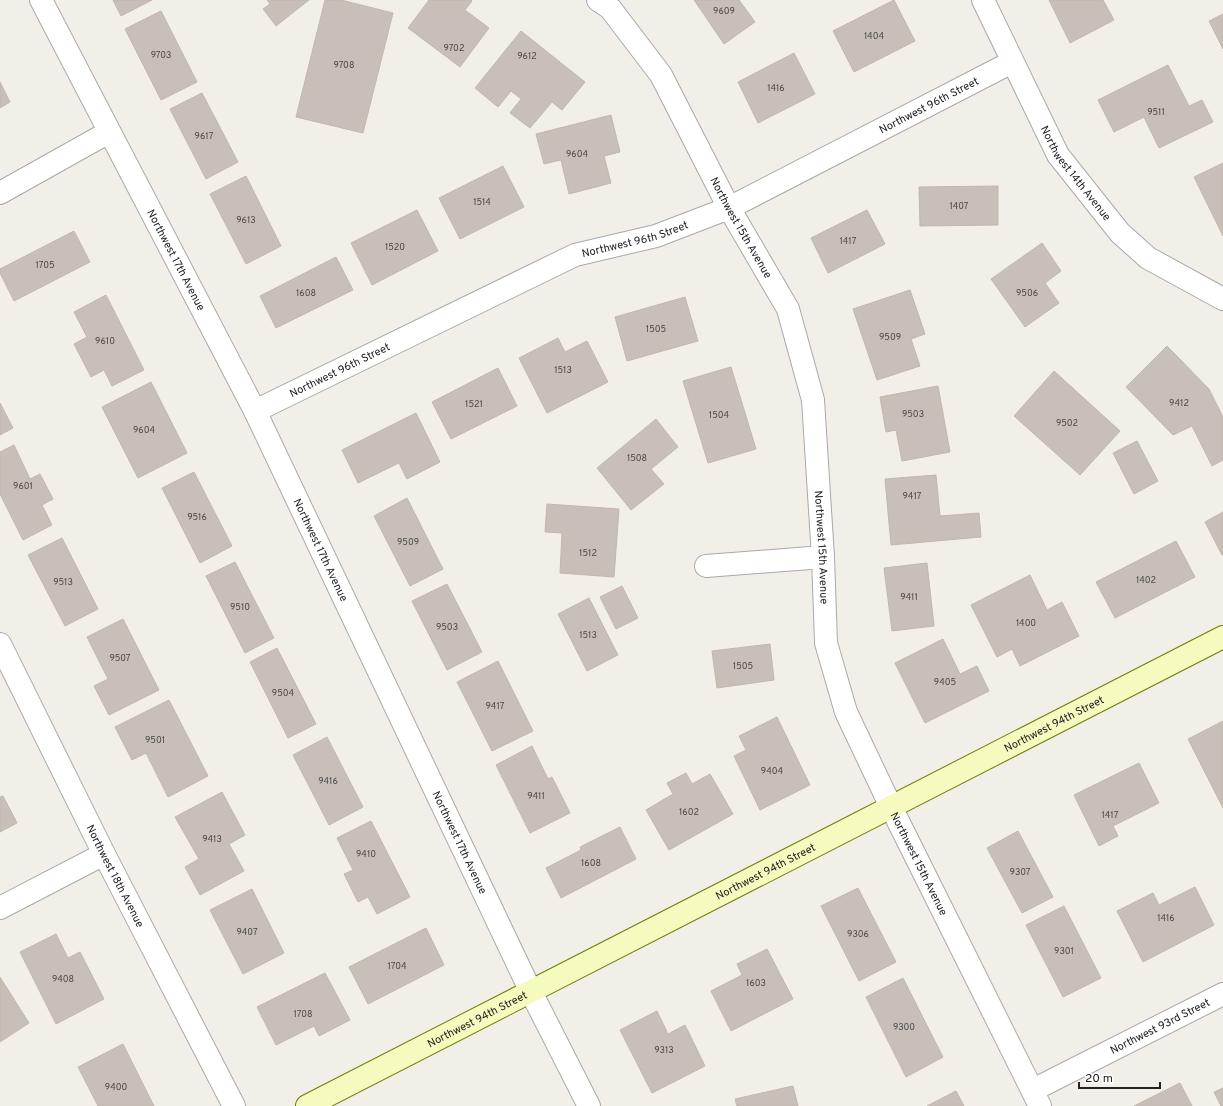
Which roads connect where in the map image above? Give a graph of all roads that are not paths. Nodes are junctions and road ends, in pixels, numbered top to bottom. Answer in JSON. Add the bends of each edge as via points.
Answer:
{"nodes":[{"id":1,"x":41,"y":0,"type":"edge"},
{"id":2,"x":598,"y":0,"type":"edge"},
{"id":3,"x":983,"y":0,"type":"edge"},
{"id":4,"x":1012,"y":62,"type":"junction"},
{"id":5,"x":109,"y":132,"type":"junction"},
{"id":6,"x":0,"y":193,"type":"edge"},
{"id":7,"x":729,"y":208,"type":"junction"},
{"id":8,"x":1223,"y":299,"type":"edge"},
{"id":9,"x":255,"y":411,"type":"junction"},
{"id":10,"x":823,"y":557,"type":"junction"},
{"id":11,"x":706,"y":566,"type":"dead end"},
{"id":12,"x":1223,"y":637,"type":"edge"},
{"id":13,"x":0,"y":644,"type":"edge"},
{"id":14,"x":891,"y":807,"type":"junction"},
{"id":15,"x":104,"y":854,"type":"junction"},
{"id":16,"x":0,"y":908,"type":"edge"},
{"id":17,"x":531,"y":992,"type":"junction"},
{"id":18,"x":1223,"y":994,"type":"edge"},
{"id":19,"x":1037,"y":1098,"type":"edge"},
{"id":20,"x":234,"y":1106,"type":"edge"},
{"id":21,"x":307,"y":1106,"type":"edge"},
{"id":22,"x":589,"y":1106,"type":"edge"}],
"edges":[{"from":1,"to":5,"type":"street","name":"Northwest 17th Avenue"},
{"from":2,"to":7,"type":"street","name":"Northwest 15th Avenue","via":[[610,8],[661,75]]},
{"from":3,"to":4,"type":"street","name":"Northwest 14th Avenue"},
{"from":4,"to":7,"type":"street","name":"Northwest 96th Street"},
{"from":4,"to":8,"type":"street","name":"Northwest 14th Avenue","via":[[1058,155],[1120,233],[1148,258]]},
{"from":5,"to":6,"type":"street"},
{"from":5,"to":9,"type":"street","name":"Northwest 17th Avenue"},
{"from":7,"to":9,"type":"street","name":"Northwest 96th Street","via":[[656,236],[575,255]]},
{"from":7,"to":10,"type":"street","name":"Northwest 15th Avenue","via":[[788,309],[813,400]]},
{"from":9,"to":17,"type":"street","name":"Northwest 17th Avenue"},
{"from":10,"to":11,"type":"street"},
{"from":10,"to":14,"type":"street","name":"Northwest 15th Avenue","via":[[826,643],[846,712]]},
{"from":12,"to":14,"type":"street","name":"Northwest 94th Street"},
{"from":13,"to":15,"type":"street","name":"Northwest 18th Avenue"},
{"from":14,"to":17,"type":"street","name":"Northwest 94th Street"},
{"from":14,"to":19,"type":"street","name":"Northwest 15th Avenue"},
{"from":15,"to":16,"type":"street"},
{"from":15,"to":20,"type":"street","name":"Northwest 18th Avenue"},
{"from":17,"to":21,"type":"street","name":"Northwest 94th Street"},
{"from":17,"to":22,"type":"street","name":"Northwest 17th Avenue"},
{"from":18,"to":19,"type":"street","name":"Northwest 93rd Street"}]}
